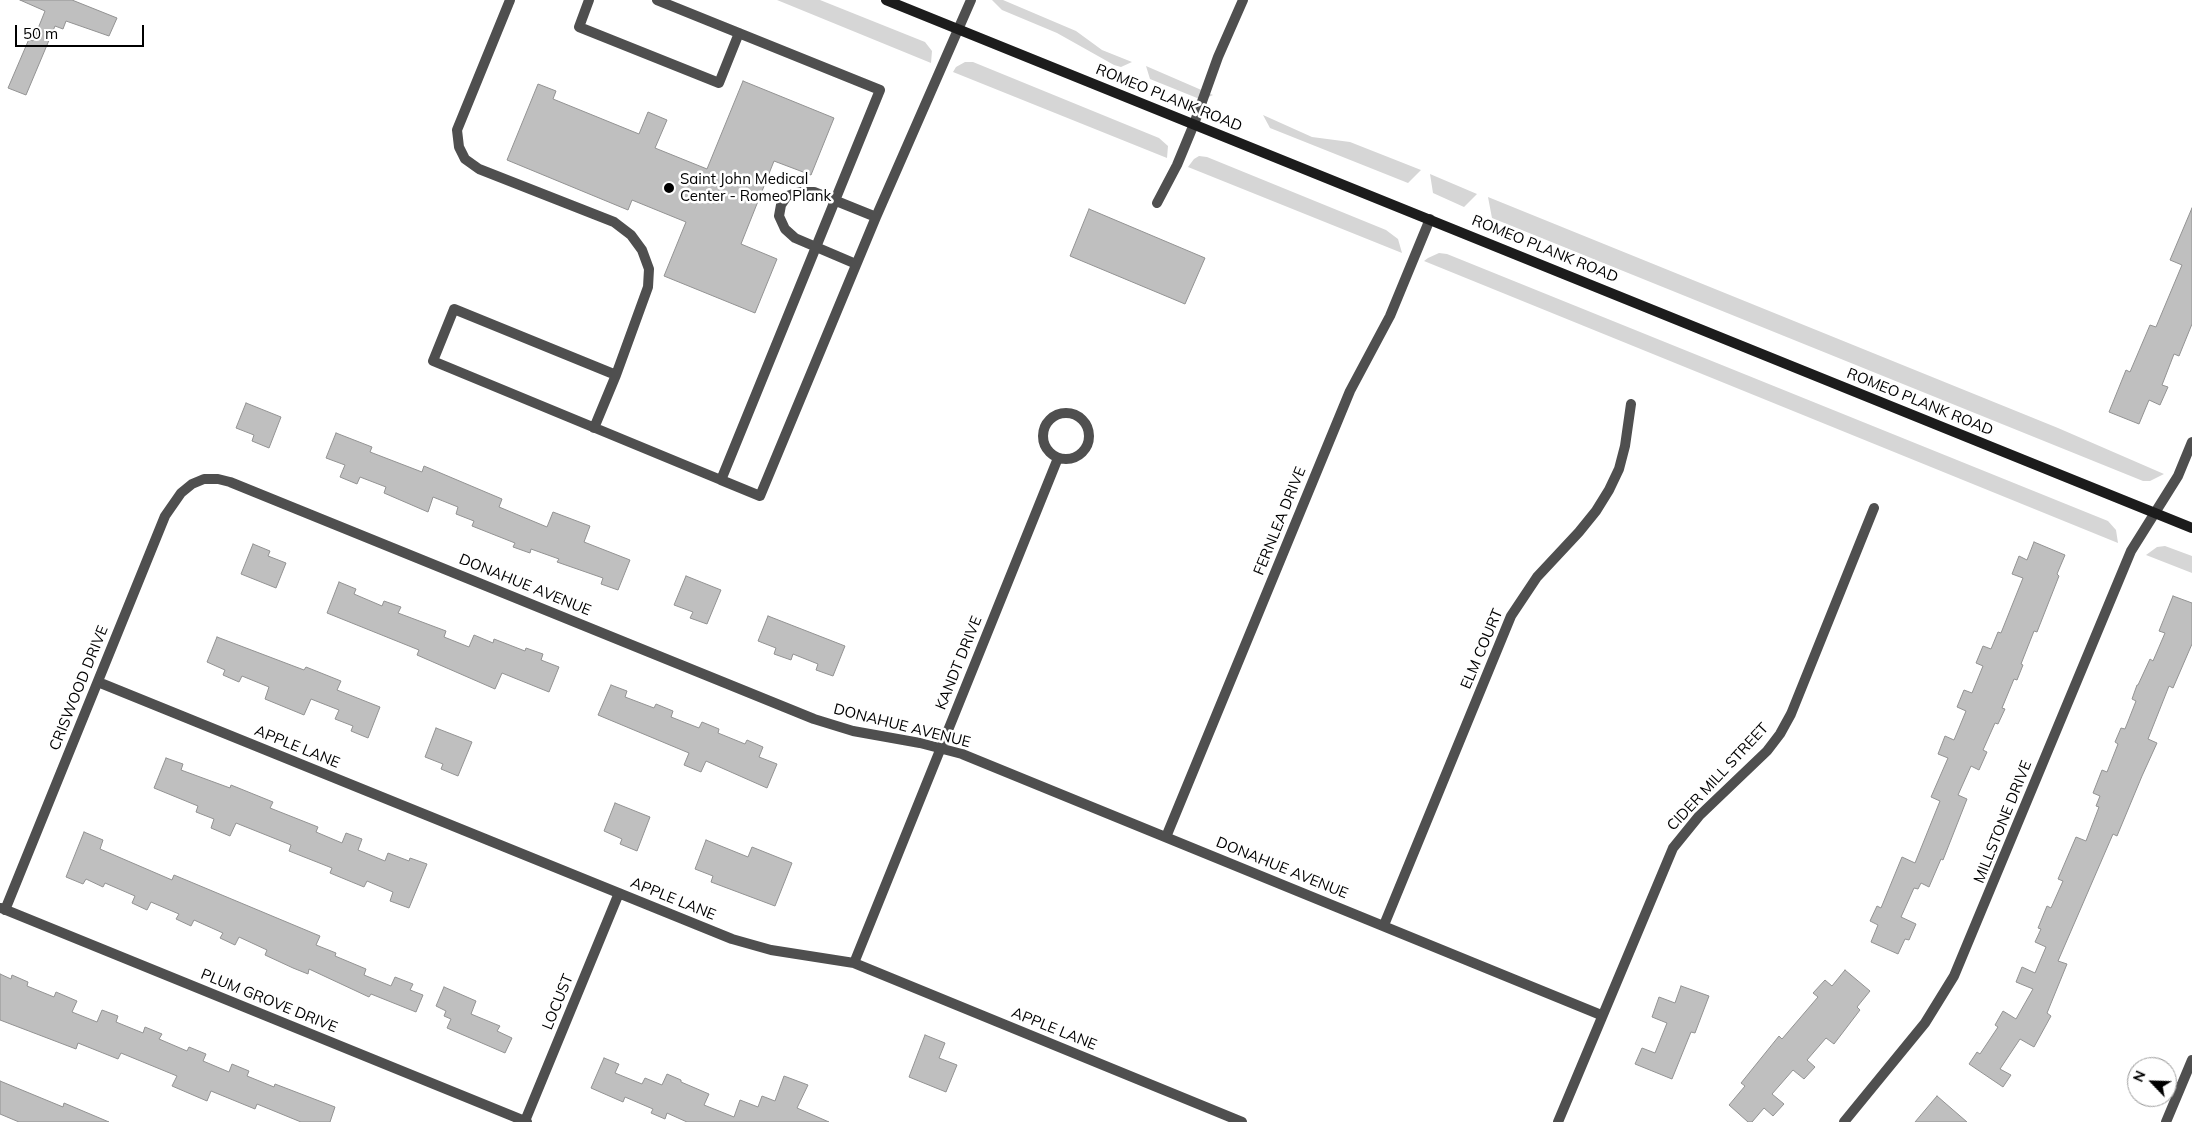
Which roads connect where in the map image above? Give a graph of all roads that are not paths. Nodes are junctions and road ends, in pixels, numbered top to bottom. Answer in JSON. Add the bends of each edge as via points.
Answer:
{"nodes":[{"id":1,"x":510,"y":0,"type":"edge"},
{"id":2,"x":589,"y":0,"type":"edge"},
{"id":3,"x":657,"y":0,"type":"edge"},
{"id":4,"x":886,"y":0,"type":"edge"},
{"id":5,"x":971,"y":0,"type":"edge"},
{"id":6,"x":1243,"y":0,"type":"edge"},
{"id":7,"x":958,"y":29,"type":"junction"},
{"id":8,"x":739,"y":33,"type":"junction"},
{"id":9,"x":1194,"y":124,"type":"junction"},
{"id":10,"x":835,"y":200,"type":"junction"},
{"id":11,"x":1157,"y":203,"type":"dead end"},
{"id":12,"x":876,"y":217,"type":"junction"},
{"id":13,"x":1430,"y":219,"type":"junction"},
{"id":14,"x":816,"y":247,"type":"junction"},
{"id":15,"x":856,"y":264,"type":"junction"},
{"id":16,"x":616,"y":375,"type":"junction"},
{"id":17,"x":1631,"y":404,"type":"dead end"},
{"id":18,"x":594,"y":428,"type":"junction"},
{"id":19,"x":2192,"y":442,"type":"edge"},
{"id":20,"x":1058,"y":458,"type":"junction"},
{"id":21,"x":721,"y":480,"type":"junction"},
{"id":22,"x":192,"y":484,"type":"joint"},
{"id":23,"x":1874,"y":508,"type":"dead end"},
{"id":24,"x":2154,"y":513,"type":"junction"},
{"id":25,"x":2192,"y":528,"type":"edge"},
{"id":26,"x":98,"y":682,"type":"junction"},
{"id":27,"x":941,"y":748,"type":"junction"},
{"id":28,"x":1166,"y":838,"type":"junction"},
{"id":29,"x":619,"y":894,"type":"junction"},
{"id":30,"x":3,"y":909,"type":"edge"},
{"id":31,"x":1384,"y":925,"type":"junction"},
{"id":32,"x":854,"y":963,"type":"junction"},
{"id":33,"x":1601,"y":1015,"type":"junction"},
{"id":34,"x":2192,"y":1060,"type":"edge"},
{"id":35,"x":526,"y":1122,"type":"edge"},
{"id":36,"x":1242,"y":1122,"type":"edge"},
{"id":37,"x":1558,"y":1122,"type":"edge"},
{"id":38,"x":1844,"y":1122,"type":"edge"},
{"id":39,"x":2166,"y":1122,"type":"edge"}],
"edges":[{"from":1,"to":16,"type":"street","via":[[458,130],[459,146],[465,159],[479,169],[614,222],[631,235],[642,250],[649,268],[648,287]]},
{"from":2,"to":8,"type":"street","via":[[578,27],[719,83]]},
{"from":3,"to":8,"type":"street"},
{"from":4,"to":7,"type":"main road","name":"ROMEO PLANK ROAD"},
{"from":5,"to":7,"type":"street"},
{"from":6,"to":9,"type":"street"},
{"from":7,"to":9,"type":"main road","name":"ROMEO PLANK ROAD"},
{"from":7,"to":12,"type":"street"},
{"from":8,"to":10,"type":"street","via":[[880,90]]},
{"from":9,"to":11,"type":"street"},
{"from":9,"to":13,"type":"main road","name":"ROMEO PLANK ROAD"},
{"from":10,"to":12,"type":"street"},
{"from":10,"to":14,"type":"street"},
{"from":10,"to":14,"type":"street","via":[[814,192],[800,192],[787,196],[781,205],[779,216],[785,229],[795,238]]},
{"from":12,"to":15,"type":"street"},
{"from":13,"to":24,"type":"main road","name":"ROMEO PLANK ROAD"},
{"from":13,"to":28,"type":"street","name":"FERNLEA DRIVE","via":[[1386,323],[1350,391]]},
{"from":14,"to":15,"type":"street"},
{"from":14,"to":21,"type":"street"},
{"from":15,"to":21,"type":"street","via":[[760,496]]},
{"from":16,"to":18,"type":"street"},
{"from":16,"to":18,"type":"street","via":[[454,309],[450,318],[433,361]]},
{"from":17,"to":31,"type":"street","name":"ELM COURT","via":[[1626,446],[1609,490],[1579,532],[1537,577],[1511,616]]},
{"from":18,"to":21,"type":"street"},
{"from":19,"to":24,"type":"street","name":"MILLSTONE DRIVE","via":[[2178,476]]},
{"from":20,"to":20,"type":"street","via":[[1073,458],[1085,449],[1089,435],[1078,416],[1055,416],[1045,426],[1043,442]]},
{"from":20,"to":27,"type":"street","name":"KANDT DRIVE"},
{"from":22,"to":26,"type":"street","name":"CRISWOOD DRIVE","via":[[181,493],[165,516]]},
{"from":22,"to":27,"type":"street","name":"DONAHUE AVENUE","via":[[218,479],[230,482],[828,724]]},
{"from":23,"to":33,"type":"street","name":"CIDER MILL STREET","via":[[1791,714],[1766,751],[1699,816],[1673,848]]},
{"from":24,"to":25,"type":"main road","name":"ROMEO PLANK ROAD"},
{"from":24,"to":38,"type":"street","name":"MILLSTONE DRIVE","via":[[2131,551],[1954,976],[1925,1023]]},
{"from":26,"to":29,"type":"street","name":"APPLE LANE"},
{"from":26,"to":30,"type":"street","name":"CRISWOOD DRIVE"},
{"from":27,"to":28,"type":"street","name":"DONAHUE AVENUE"},
{"from":27,"to":32,"type":"street","name":"KANDT DRIVE"},
{"from":28,"to":31,"type":"street","name":"DONAHUE AVENUE"},
{"from":29,"to":32,"type":"street","name":"APPLE LANE","via":[[752,946]]},
{"from":29,"to":35,"type":"street","name":"LOCUST"},
{"from":30,"to":35,"type":"street","name":"PLUM GROVE DRIVE"},
{"from":31,"to":33,"type":"street","name":"DONAHUE AVENUE"},
{"from":32,"to":36,"type":"street","name":"APPLE LANE"},
{"from":33,"to":37,"type":"street","name":"CIDER MILL STREET"},
{"from":34,"to":39,"type":"street"}]}
